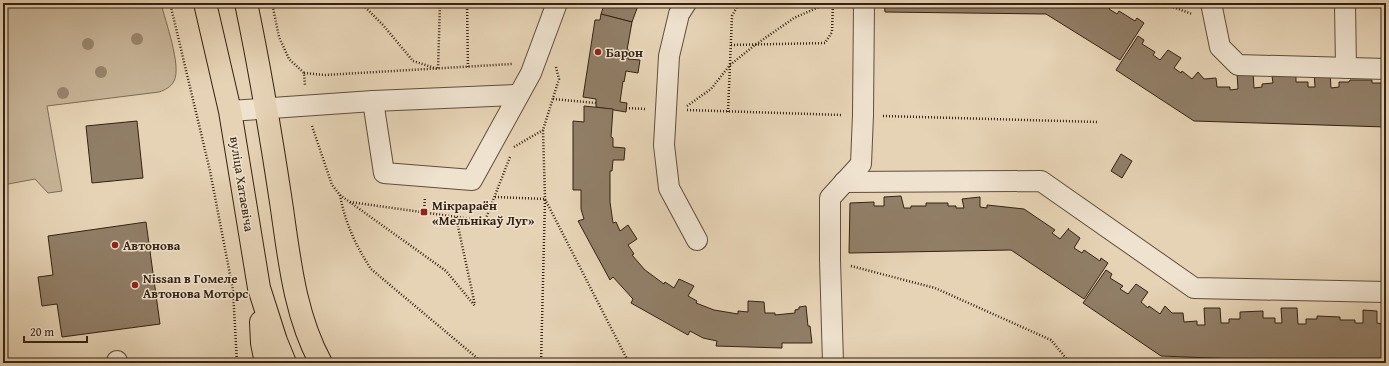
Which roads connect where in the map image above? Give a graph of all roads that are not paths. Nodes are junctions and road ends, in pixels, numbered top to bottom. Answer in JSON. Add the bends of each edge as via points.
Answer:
{"nodes":[{"id":1,"x":205,"y":3,"type":"edge"},
{"id":2,"x":246,"y":3,"type":"edge"},
{"id":3,"x":557,"y":3,"type":"edge"},
{"id":4,"x":686,"y":3,"type":"edge"},
{"id":5,"x":864,"y":3,"type":"edge"},
{"id":6,"x":1345,"y":3,"type":"edge"},
{"id":7,"x":1213,"y":12,"type":"edge"},
{"id":8,"x":1346,"y":68,"type":"junction"},
{"id":9,"x":1386,"y":69,"type":"edge"},
{"id":10,"x":517,"y":95,"type":"junction"},
{"id":11,"x":373,"y":101,"type":"junction"},
{"id":12,"x":266,"y":108,"type":"junction"},
{"id":13,"x":230,"y":112,"type":"junction"},
{"id":14,"x":844,"y":182,"type":"junction"},
{"id":15,"x":697,"y":240,"type":"dead end"},
{"id":16,"x":259,"y":288,"type":"junction"},
{"id":17,"x":1386,"y":292,"type":"edge"},
{"id":18,"x":266,"y":363,"type":"edge"},
{"id":19,"x":285,"y":363,"type":"edge"},
{"id":20,"x":321,"y":363,"type":"edge"},
{"id":21,"x":833,"y":363,"type":"edge"}],
"edges":[{"from":1,"to":13,"type":"main road","name":"вуліца Хатаевіча"},
{"from":2,"to":12,"type":"main road"},
{"from":3,"to":10,"type":"lane","via":[[531,73]]},
{"from":4,"to":15,"type":"lane","via":[[678,14],[669,56],[664,145],[669,188]]},
{"from":5,"to":14,"type":"lane","via":[[861,164]]},
{"from":6,"to":8,"type":"lane"},
{"from":7,"to":8,"type":"lane","via":[[1220,47],[1238,64]]},
{"from":8,"to":9,"type":"lane"},
{"from":10,"to":11,"type":"lane"},
{"from":10,"to":11,"type":"lane","via":[[472,180],[384,173]]},
{"from":11,"to":12,"type":"lane"},
{"from":12,"to":13,"type":"lane"},
{"from":12,"to":20,"type":"main road","via":[[295,290],[305,327]]},
{"from":13,"to":16,"type":"main road","name":"вуліца Хатаевіча"},
{"from":14,"to":17,"type":"lane","via":[[1041,181],[1194,288]]},
{"from":14,"to":21,"type":"lane","via":[[830,198]]},
{"from":16,"to":18,"type":"main road","via":[[262,343]]},
{"from":16,"to":19,"type":"main road","name":"вуліца Хатаевіча"}]}
